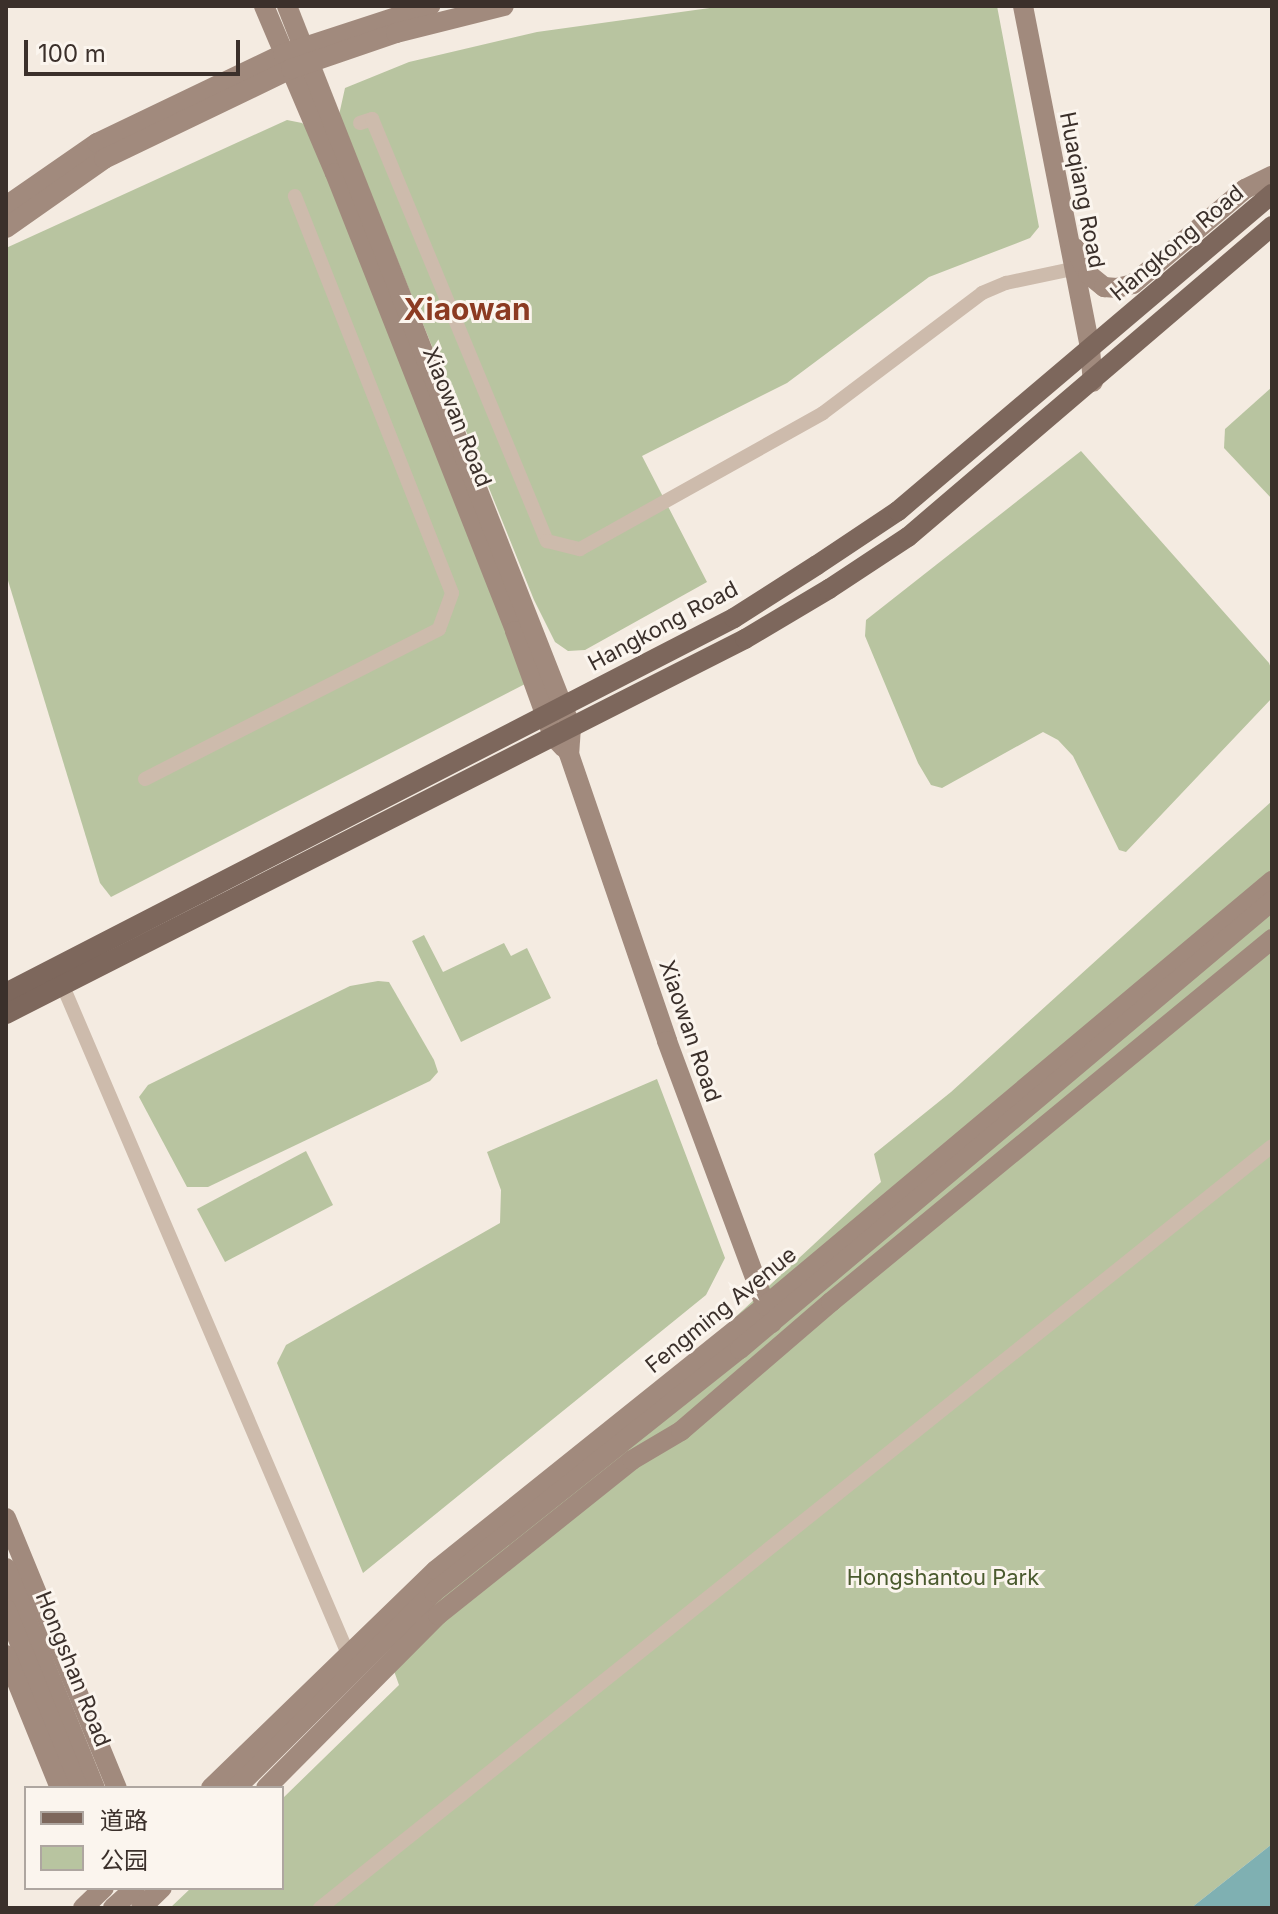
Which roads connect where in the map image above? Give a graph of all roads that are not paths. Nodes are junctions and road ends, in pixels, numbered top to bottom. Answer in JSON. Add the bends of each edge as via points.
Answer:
{"nodes":[{"id":1,"x":264,"y":6,"type":"edge"},
{"id":2,"x":287,"y":6,"type":"edge"},
{"id":3,"x":430,"y":6,"type":"edge"},
{"id":4,"x":504,"y":6,"type":"edge"},
{"id":5,"x":1023,"y":6,"type":"edge"},
{"id":6,"x":297,"y":58,"type":"junction"},
{"id":7,"x":360,"y":123,"type":"dead end"},
{"id":8,"x":1272,"y":176,"type":"edge"},
{"id":9,"x":1272,"y":194,"type":"edge"},
{"id":10,"x":295,"y":196,"type":"dead end"},
{"id":11,"x":6,"y":206,"type":"edge"},
{"id":12,"x":1272,"y":226,"type":"edge"},
{"id":13,"x":6,"y":228,"type":"edge"},
{"id":14,"x":1064,"y":228,"type":"junction"},
{"id":15,"x":1072,"y":269,"type":"junction"},
{"id":16,"x":1090,"y":349,"type":"junction"},
{"id":17,"x":1093,"y":382,"type":"junction"},
{"id":18,"x":554,"y":711,"type":"junction"},
{"id":19,"x":562,"y":732,"type":"junction"},
{"id":20,"x":145,"y":779,"type":"dead end"},
{"id":21,"x":1272,"y":881,"type":"edge"},
{"id":22,"x":1272,"y":901,"type":"edge"},
{"id":23,"x":1272,"y":939,"type":"edge"},
{"id":24,"x":62,"y":984,"type":"junction"},
{"id":25,"x":6,"y":993,"type":"edge"},
{"id":26,"x":6,"y":1014,"type":"edge"},
{"id":27,"x":1272,"y":1146,"type":"edge"},
{"id":28,"x":768,"y":1314,"type":"junction"},
{"id":29,"x":6,"y":1518,"type":"edge"},
{"id":30,"x":6,"y":1568,"type":"edge"},
{"id":31,"x":6,"y":1609,"type":"edge"},
{"id":32,"x":348,"y":1654,"type":"junction"},
{"id":33,"x":6,"y":1655,"type":"edge"},
{"id":34,"x":59,"y":1786,"type":"edge"},
{"id":35,"x":77,"y":1786,"type":"edge"},
{"id":36,"x":94,"y":1786,"type":"edge"},
{"id":37,"x":116,"y":1786,"type":"edge"},
{"id":38,"x":213,"y":1786,"type":"edge"},
{"id":39,"x":238,"y":1786,"type":"edge"},
{"id":40,"x":268,"y":1786,"type":"edge"},
{"id":41,"x":102,"y":1890,"type":"edge"},
{"id":42,"x":155,"y":1890,"type":"edge"},
{"id":43,"x":126,"y":1898,"type":"edge"},
{"id":44,"x":82,"y":1908,"type":"edge"},
{"id":45,"x":320,"y":1908,"type":"edge"}],
"edges":[{"from":1,"to":6,"type":"street","name":"Xiaowan Road"},
{"from":2,"to":6,"type":"street","name":"Xiaowan Road"},
{"from":3,"to":6,"type":"street"},
{"from":4,"to":6,"type":"street"},
{"from":5,"to":14,"type":"street","name":"Huaqiang Road"},
{"from":6,"to":11,"type":"street","via":[[97,143]]},
{"from":6,"to":13,"type":"street","via":[[104,159]]},
{"from":6,"to":18,"type":"street","name":"Xiaowan Road"},
{"from":7,"to":15,"type":"street","via":[[372,119],[547,541],[580,549],[823,413],[982,293]]},
{"from":8,"to":14,"type":"street","via":[[1245,189],[1133,284],[1104,287],[1088,274]]},
{"from":9,"to":16,"type":"main road","name":"Hangkong Road"},
{"from":10,"to":20,"type":"street","via":[[452,593],[439,629]]},
{"from":12,"to":17,"type":"main road"},
{"from":14,"to":15,"type":"street","name":"Huaqiang Road"},
{"from":15,"to":16,"type":"street","name":"Huaqiang Road"},
{"from":16,"to":17,"type":"street","name":"Huaqiang Road"},
{"from":16,"to":18,"type":"main road","name":"Hangkong Road","via":[[898,511],[734,618]]},
{"from":17,"to":19,"type":"main road","via":[[908,537],[842,581],[745,639]]},
{"from":18,"to":19,"type":"street","name":"Xiaowan Road"},
{"from":18,"to":25,"type":"main road","name":"Hangkong Road"},
{"from":19,"to":24,"type":"main road"},
{"from":19,"to":28,"type":"street","name":"Xiaowan Road","via":[[667,1041]]},
{"from":21,"to":28,"type":"street","name":"Fengming Avenue"},
{"from":22,"to":28,"type":"street","name":"Fengming Avenue"},
{"from":23,"to":40,"type":"street","via":[[681,1431],[632,1460],[438,1615]]},
{"from":24,"to":26,"type":"main road"},
{"from":24,"to":32,"type":"street"},
{"from":27,"to":45,"type":"street"},
{"from":28,"to":32,"type":"street","name":"Fengming Avenue","via":[[436,1570]]},
{"from":28,"to":39,"type":"street","name":"Fengming Avenue","via":[[434,1592]]},
{"from":29,"to":37,"type":"street"},
{"from":30,"to":36,"type":"street","name":"Hongshan Road"},
{"from":31,"to":35,"type":"street","name":"Hongshan Road"},
{"from":32,"to":38,"type":"street","name":"Fengming Avenue"},
{"from":33,"to":34,"type":"street"},
{"from":41,"to":44,"type":"street"},
{"from":42,"to":43,"type":"street"}]}
